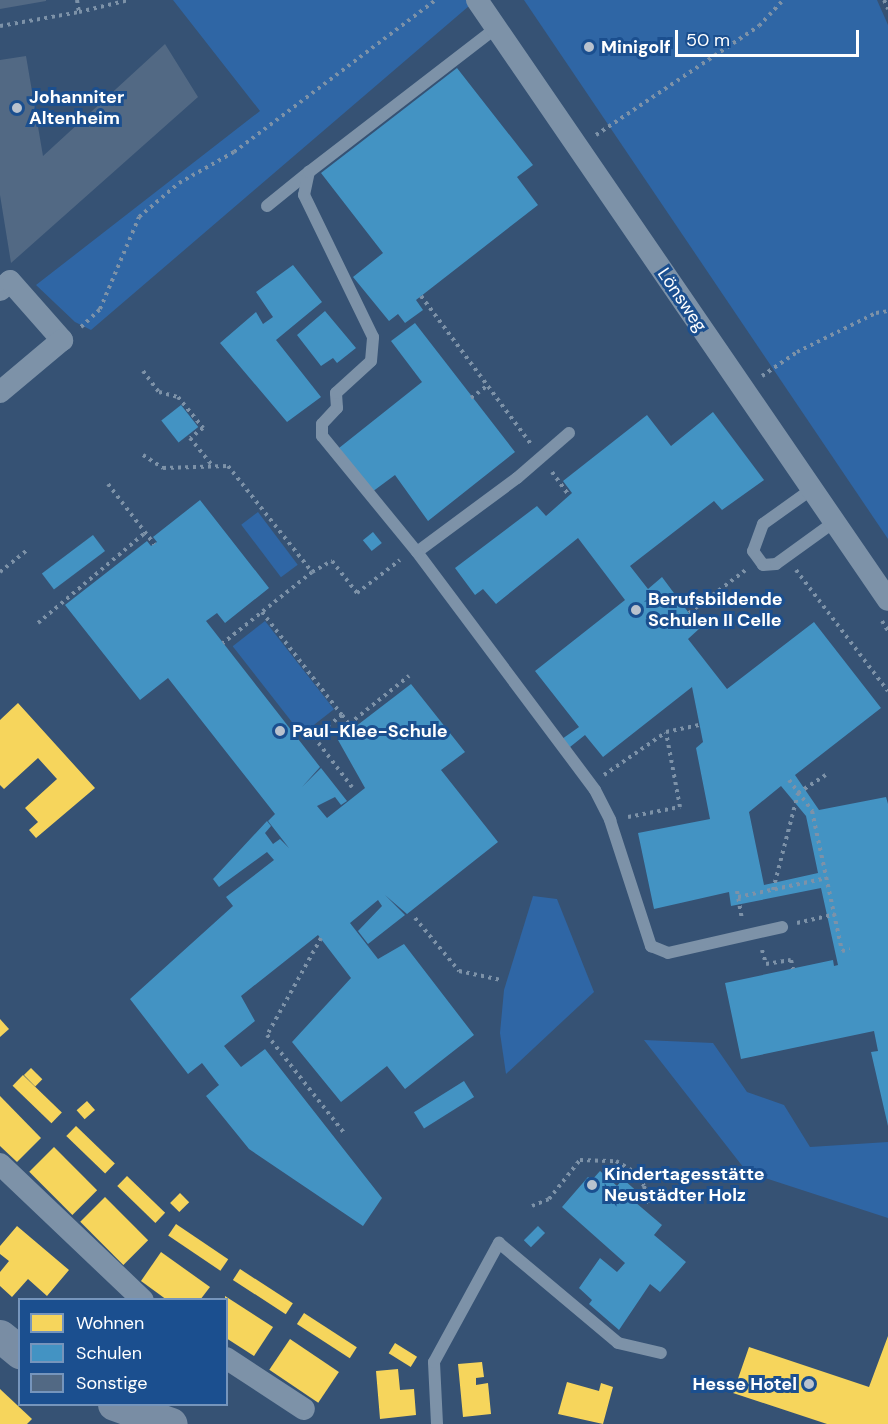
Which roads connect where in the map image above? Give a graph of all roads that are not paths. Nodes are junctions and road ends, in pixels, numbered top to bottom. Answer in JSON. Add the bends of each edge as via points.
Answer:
{"nodes":[{"id":1,"x":477,"y":0,"type":"edge"},
{"id":2,"x":496,"y":28,"type":"junction"},
{"id":3,"x":309,"y":172,"type":"junction"},
{"id":4,"x":267,"y":206,"type":"dead end"},
{"id":5,"x":0,"y":290,"type":"edge"},
{"id":6,"x":0,"y":392,"type":"edge"},
{"id":7,"x":569,"y":433,"type":"dead end"},
{"id":8,"x":812,"y":489,"type":"junction"},
{"id":9,"x":834,"y":522,"type":"junction"},
{"id":10,"x":417,"y":552,"type":"junction"},
{"id":11,"x":888,"y":600,"type":"edge"},
{"id":12,"x":782,"y":927,"type":"road end"},
{"id":13,"x":0,"y":1164,"type":"edge"},
{"id":14,"x":142,"y":1298,"type":"edge"},
{"id":15,"x":0,"y":1336,"type":"edge"},
{"id":16,"x":18,"y":1350,"type":"edge"},
{"id":17,"x":661,"y":1353,"type":"dead end"},
{"id":18,"x":228,"y":1359,"type":"edge"},
{"id":19,"x":304,"y":1409,"type":"dead end"},
{"id":20,"x":121,"y":1413,"type":"edge"},
{"id":21,"x":171,"y":1424,"type":"edge"},
{"id":22,"x":437,"y":1424,"type":"edge"}],
"edges":[{"from":1,"to":2,"type":"street","name":"Lönsweg"},
{"from":2,"to":3,"type":"lane"},
{"from":2,"to":8,"type":"street","name":"Lönsweg"},
{"from":3,"to":4,"type":"lane"},
{"from":3,"to":10,"type":"lane","via":[[304,195],[373,337],[371,361],[336,393],[337,408],[322,424],[322,436]]},
{"from":5,"to":6,"type":"street","via":[[10,281],[62,340]]},
{"from":7,"to":10,"type":"lane"},
{"from":8,"to":9,"type":"street","name":"Lönsweg"},
{"from":8,"to":9,"type":"lane","via":[[763,524],[753,551],[762,565],[776,564]]},
{"from":9,"to":11,"type":"street","name":"Lönsweg"},
{"from":10,"to":12,"type":"lane","via":[[591,784],[610,820],[651,946],[668,953]]},
{"from":13,"to":14,"type":"street"},
{"from":15,"to":16,"type":"main road"},
{"from":17,"to":22,"type":"lane","via":[[618,1343],[499,1243],[434,1362]]},
{"from":18,"to":19,"type":"street"},
{"from":20,"to":21,"type":"main road"}]}
